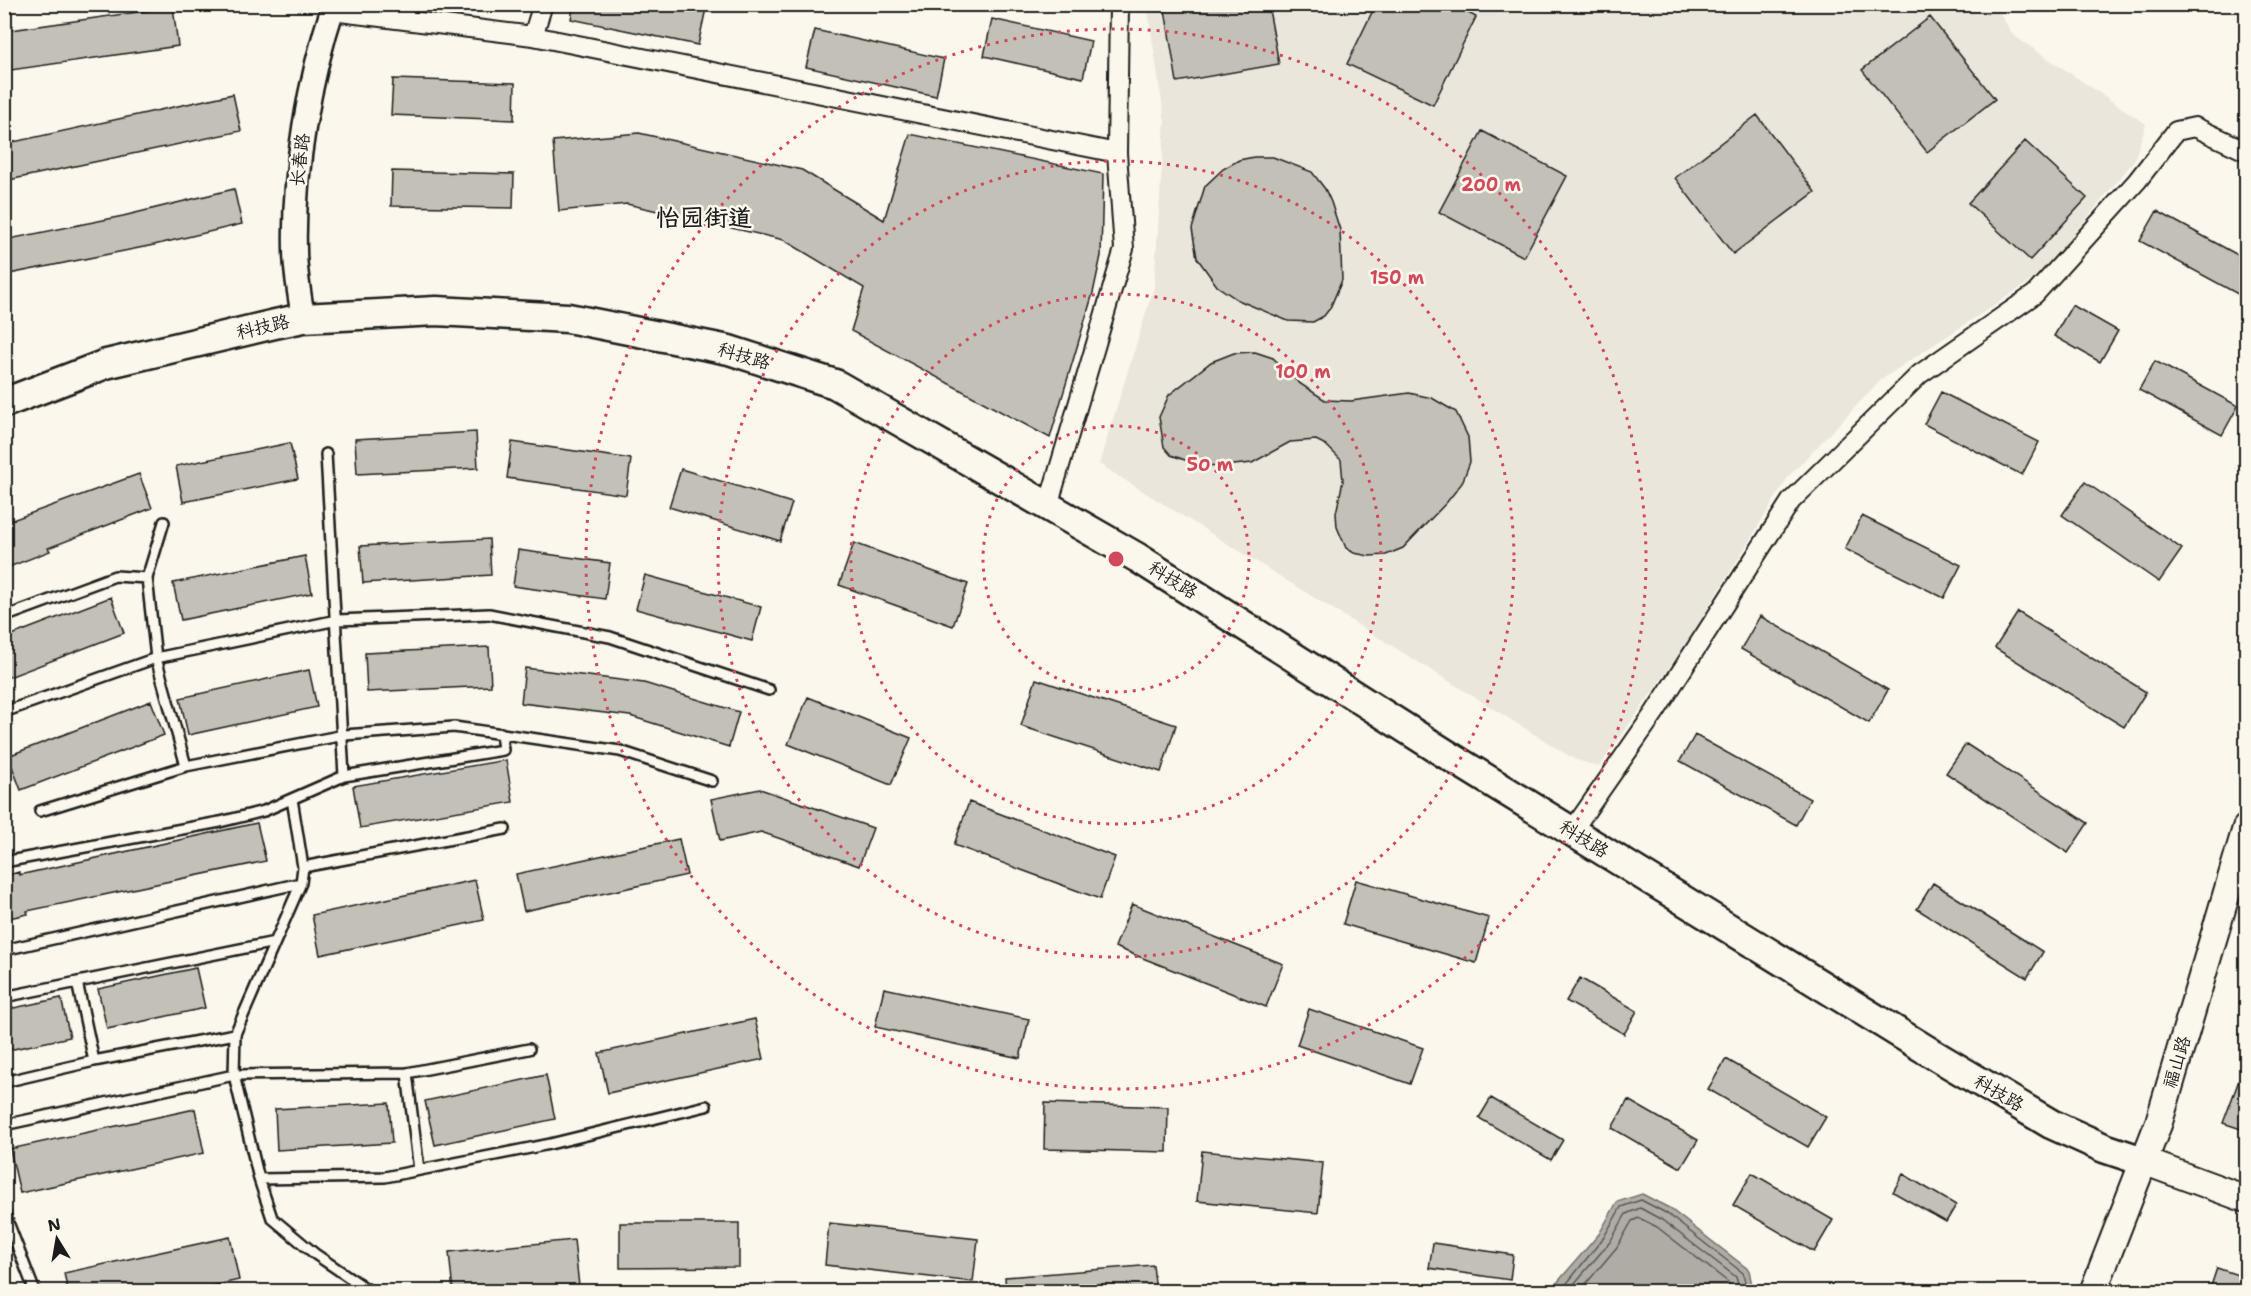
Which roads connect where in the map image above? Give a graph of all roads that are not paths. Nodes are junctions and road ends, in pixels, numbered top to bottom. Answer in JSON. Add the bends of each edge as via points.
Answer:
{"nodes":[{"id":1,"x":543,"y":4,"type":"edge"},
{"id":2,"x":1119,"y":4,"type":"edge"},
{"id":3,"x":333,"y":8,"type":"edge"},
{"id":4,"x":533,"y":36,"type":"junction"},
{"id":5,"x":2247,"y":151,"type":"edge"},
{"id":6,"x":1117,"y":153,"type":"junction"},
{"id":7,"x":303,"y":318,"type":"junction"},
{"id":8,"x":4,"y":403,"type":"edge"},
{"id":9,"x":326,"y":454,"type":"dead end"},
{"id":10,"x":1048,"y":506,"type":"junction"},
{"id":11,"x":164,"y":522,"type":"dead end"},
{"id":12,"x":147,"y":578,"type":"junction"},
{"id":13,"x":4,"y":617,"type":"edge"},
{"id":14,"x":337,"y":620,"type":"junction"},
{"id":15,"x":156,"y":658,"type":"junction"},
{"id":16,"x":769,"y":690,"type":"dead end"},
{"id":17,"x":4,"y":712,"type":"edge"},
{"id":18,"x":501,"y":733,"type":"junction"},
{"id":19,"x":344,"y":735,"type":"junction"},
{"id":20,"x":186,"y":766,"type":"junction"},
{"id":21,"x":344,"y":776,"type":"junction"},
{"id":22,"x":712,"y":781,"type":"dead end"},
{"id":23,"x":292,"y":799,"type":"junction"},
{"id":24,"x":40,"y":811,"type":"dead end"},
{"id":25,"x":2247,"y":828,"type":"edge"},
{"id":26,"x":505,"y":829,"type":"dead end"},
{"id":27,"x":1572,"y":831,"type":"junction"},
{"id":28,"x":4,"y":862,"type":"edge"},
{"id":29,"x":303,"y":867,"type":"junction"},
{"id":30,"x":301,"y":883,"type":"junction"},
{"id":31,"x":275,"y":942,"type":"junction"},
{"id":32,"x":4,"y":950,"type":"edge"},
{"id":33,"x":77,"y":982,"type":"junction"},
{"id":34,"x":4,"y":997,"type":"edge"},
{"id":35,"x":235,"y":1034,"type":"junction"},
{"id":36,"x":529,"y":1049,"type":"dead end"},
{"id":37,"x":94,"y":1061,"type":"junction"},
{"id":38,"x":407,"y":1073,"type":"junction"},
{"id":39,"x":234,"y":1075,"type":"junction"},
{"id":40,"x":4,"y":1082,"type":"edge"},
{"id":41,"x":706,"y":1106,"type":"dead end"},
{"id":42,"x":4,"y":1125,"type":"edge"},
{"id":43,"x":2143,"y":1161,"type":"junction"},
{"id":44,"x":419,"y":1170,"type":"junction"},
{"id":45,"x":259,"y":1179,"type":"junction"},
{"id":46,"x":2247,"y":1199,"type":"edge"},
{"id":47,"x":4,"y":1212,"type":"edge"},
{"id":48,"x":35,"y":1292,"type":"edge"},
{"id":49,"x":370,"y":1292,"type":"edge"},
{"id":50,"x":2093,"y":1292,"type":"edge"}],
"edges":[{"from":1,"to":4,"type":"street"},
{"from":2,"to":6,"type":"street"},
{"from":3,"to":4,"type":"street"},
{"from":3,"to":7,"type":"street","name":"长春路","via":[[305,119],[297,184],[294,251]]},
{"from":4,"to":6,"type":"street"},
{"from":5,"to":27,"type":"street","via":[[2195,127],[2175,131],[2137,181],[2035,294],[1920,374],[1791,501],[1655,712]]},
{"from":6,"to":10,"type":"street","via":[[1124,249]]},
{"from":7,"to":8,"type":"main road","name":"科技路","via":[[106,364]]},
{"from":7,"to":10,"type":"main road","name":"科技路","via":[[436,311],[568,318],[729,350],[835,384]]},
{"from":9,"to":14,"type":"lane"},
{"from":10,"to":27,"type":"main road","name":"科技路","via":[[1138,558]]},
{"from":11,"to":12,"type":"lane"},
{"from":12,"to":13,"type":"lane","via":[[115,576]]},
{"from":12,"to":15,"type":"lane"},
{"from":14,"to":15,"type":"lane"},
{"from":14,"to":16,"type":"lane","via":[[489,614],[610,637]]},
{"from":14,"to":19,"type":"lane"},
{"from":15,"to":17,"type":"lane"},
{"from":15,"to":20,"type":"lane"},
{"from":18,"to":19,"type":"lane","via":[[454,727]]},
{"from":18,"to":21,"type":"lane","via":[[503,750]]},
{"from":18,"to":22,"type":"lane","via":[[620,751]]},
{"from":19,"to":20,"type":"lane"},
{"from":19,"to":21,"type":"lane"},
{"from":20,"to":24,"type":"lane"},
{"from":21,"to":23,"type":"lane"},
{"from":23,"to":28,"type":"lane","via":[[220,822]]},
{"from":23,"to":29,"type":"lane"},
{"from":25,"to":43,"type":"main road","name":"福山路","via":[[2159,1122]]},
{"from":26,"to":29,"type":"lane"},
{"from":27,"to":43,"type":"main road","name":"科技路","via":[[2051,1124]]},
{"from":29,"to":30,"type":"lane"},
{"from":30,"to":31,"type":"lane"},
{"from":30,"to":32,"type":"lane"},
{"from":31,"to":33,"type":"lane"},
{"from":31,"to":35,"type":"lane"},
{"from":33,"to":34,"type":"lane"},
{"from":33,"to":37,"type":"lane"},
{"from":35,"to":37,"type":"lane"},
{"from":35,"to":39,"type":"lane"},
{"from":36,"to":38,"type":"lane"},
{"from":37,"to":40,"type":"lane"},
{"from":38,"to":39,"type":"lane"},
{"from":38,"to":44,"type":"lane"},
{"from":39,"to":42,"type":"lane"},
{"from":39,"to":45,"type":"lane"},
{"from":41,"to":44,"type":"lane","via":[[550,1144]]},
{"from":43,"to":46,"type":"main road","name":"科技路"},
{"from":43,"to":50,"type":"main road","name":"福山路"},
{"from":44,"to":45,"type":"lane","via":[[385,1177]]},
{"from":45,"to":49,"type":"lane","via":[[272,1218]]},
{"from":47,"to":48,"type":"lane"}]}
